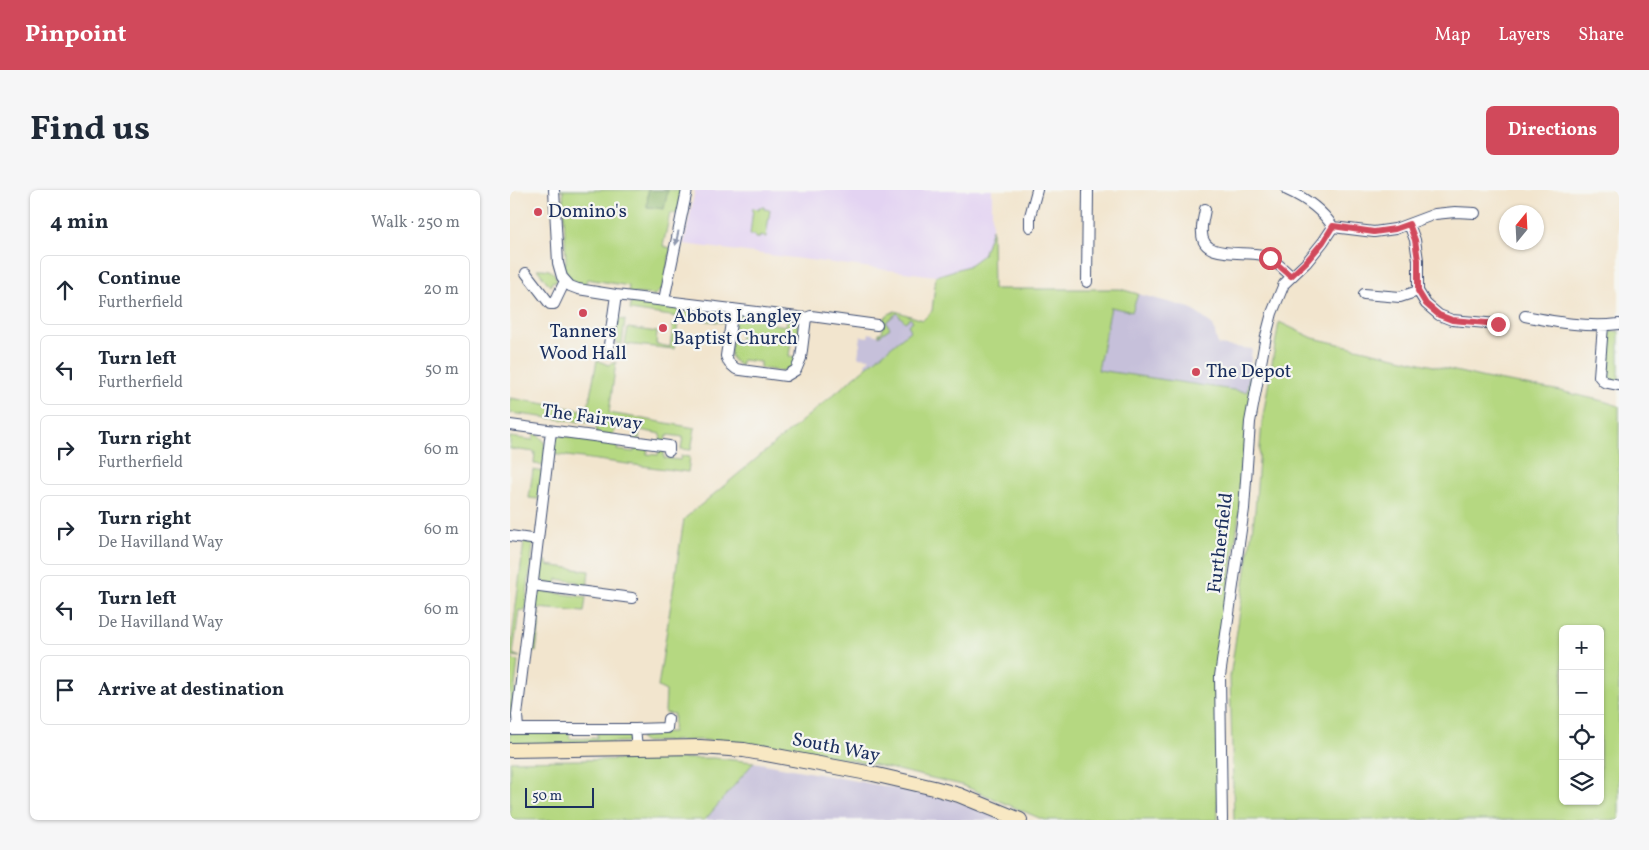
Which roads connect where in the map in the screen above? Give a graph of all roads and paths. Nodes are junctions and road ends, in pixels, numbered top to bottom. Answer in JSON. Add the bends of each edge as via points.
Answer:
{"nodes":[{"id":1,"x":554,"y":190,"type":"edge"},
{"id":2,"x":687,"y":190,"type":"edge"},
{"id":3,"x":1037,"y":190,"type":"edge"},
{"id":4,"x":1088,"y":190,"type":"edge"},
{"id":5,"x":1287,"y":190,"type":"edge"},
{"id":6,"x":1205,"y":209,"type":"dead end"},
{"id":7,"x":1475,"y":213,"type":"dead end"},
{"id":8,"x":1409,"y":224,"type":"junction"},
{"id":9,"x":1333,"y":226,"type":"junction"},
{"id":10,"x":1030,"y":227,"type":"dead end"},
{"id":11,"x":526,"y":274,"type":"dead end"},
{"id":12,"x":1291,"y":276,"type":"junction"},
{"id":13,"x":565,"y":281,"type":"junction"},
{"id":14,"x":1087,"y":282,"type":"dead end"},
{"id":15,"x":1418,"y":291,"type":"junction"},
{"id":16,"x":1364,"y":294,"type":"dead end"},
{"id":17,"x":616,"y":295,"type":"junction"},
{"id":18,"x":664,"y":300,"type":"junction"},
{"id":19,"x":732,"y":309,"type":"junction"},
{"id":20,"x":1525,"y":316,"type":"dead end"},
{"id":21,"x":806,"y":318,"type":"junction"},
{"id":22,"x":1498,"y":324,"type":"dead end"},
{"id":23,"x":1619,"y":324,"type":"edge"},
{"id":24,"x":877,"y":325,"type":"dead end"},
{"id":25,"x":1603,"y":326,"type":"junction"},
{"id":26,"x":609,"y":345,"type":"dead end"},
{"id":27,"x":1619,"y":385,"type":"edge"},
{"id":28,"x":510,"y":425,"type":"edge"},
{"id":29,"x":551,"y":431,"type":"junction"},
{"id":30,"x":670,"y":445,"type":"dead end"},
{"id":31,"x":510,"y":536,"type":"edge"},
{"id":32,"x":538,"y":540,"type":"junction"},
{"id":33,"x":532,"y":585,"type":"junction"},
{"id":34,"x":632,"y":598,"type":"dead end"},
{"id":35,"x":668,"y":719,"type":"dead end"},
{"id":36,"x":634,"y":728,"type":"junction"},
{"id":37,"x":514,"y":729,"type":"edge"},
{"id":38,"x":637,"y":747,"type":"junction"},
{"id":39,"x":510,"y":750,"type":"edge"},
{"id":40,"x":1020,"y":820,"type":"edge"},
{"id":41,"x":1222,"y":820,"type":"edge"}],
"edges":[{"from":1,"to":13,"type":"street","via":[[558,263]]},
{"from":2,"to":18,"type":"street","one_way":true},
{"from":3,"to":10,"type":"street"},
{"from":4,"to":14,"type":"street"},
{"from":5,"to":9,"type":"street","via":[[1312,204]]},
{"from":6,"to":12,"type":"street","via":[[1202,233],[1208,248],[1270,258]]},
{"from":7,"to":8,"type":"street","via":[[1435,214]]},
{"from":8,"to":9,"type":"street","via":[[1374,232]]},
{"from":8,"to":15,"type":"street","via":[[1418,260]]},
{"from":9,"to":12,"type":"street","name":"Furtherfield","via":[[1323,242]]},
{"from":11,"to":13,"type":"street","via":[[550,304],[554,304]]},
{"from":12,"to":41,"type":"street","name":"Furtherfield","via":[[1284,284],[1272,313],[1250,422],[1244,509],[1220,676]]},
{"from":13,"to":17,"type":"street","via":[[578,289]]},
{"from":15,"to":16,"type":"street","via":[[1400,297]]},
{"from":15,"to":22,"type":"street","via":[[1431,309],[1445,318]]},
{"from":17,"to":18,"type":"street"},
{"from":17,"to":26,"type":"street"},
{"from":18,"to":19,"type":"street"},
{"from":19,"to":21,"type":"street"},
{"from":19,"to":21,"type":"street","via":[[726,356],[729,363],[736,369],[786,376],[799,365]]},
{"from":20,"to":25,"type":"street"},
{"from":21,"to":24,"type":"street"},
{"from":23,"to":25,"type":"street"},
{"from":25,"to":27,"type":"street","via":[[1599,376],[1604,382]]},
{"from":28,"to":29,"type":"street","name":"The Fairway"},
{"from":29,"to":30,"type":"street","name":"The Fairway"},
{"from":29,"to":32,"type":"street"},
{"from":31,"to":32,"type":"street"},
{"from":32,"to":33,"type":"street"},
{"from":33,"to":34,"type":"street"},
{"from":33,"to":37,"type":"street"},
{"from":35,"to":36,"type":"street","via":[[667,728]]},
{"from":36,"to":37,"type":"street"},
{"from":36,"to":38,"type":"street"},
{"from":38,"to":39,"type":"street","name":"South Way"},
{"from":38,"to":40,"type":"street","name":"South Way","via":[[744,750],[864,772],[959,795]]}]}
